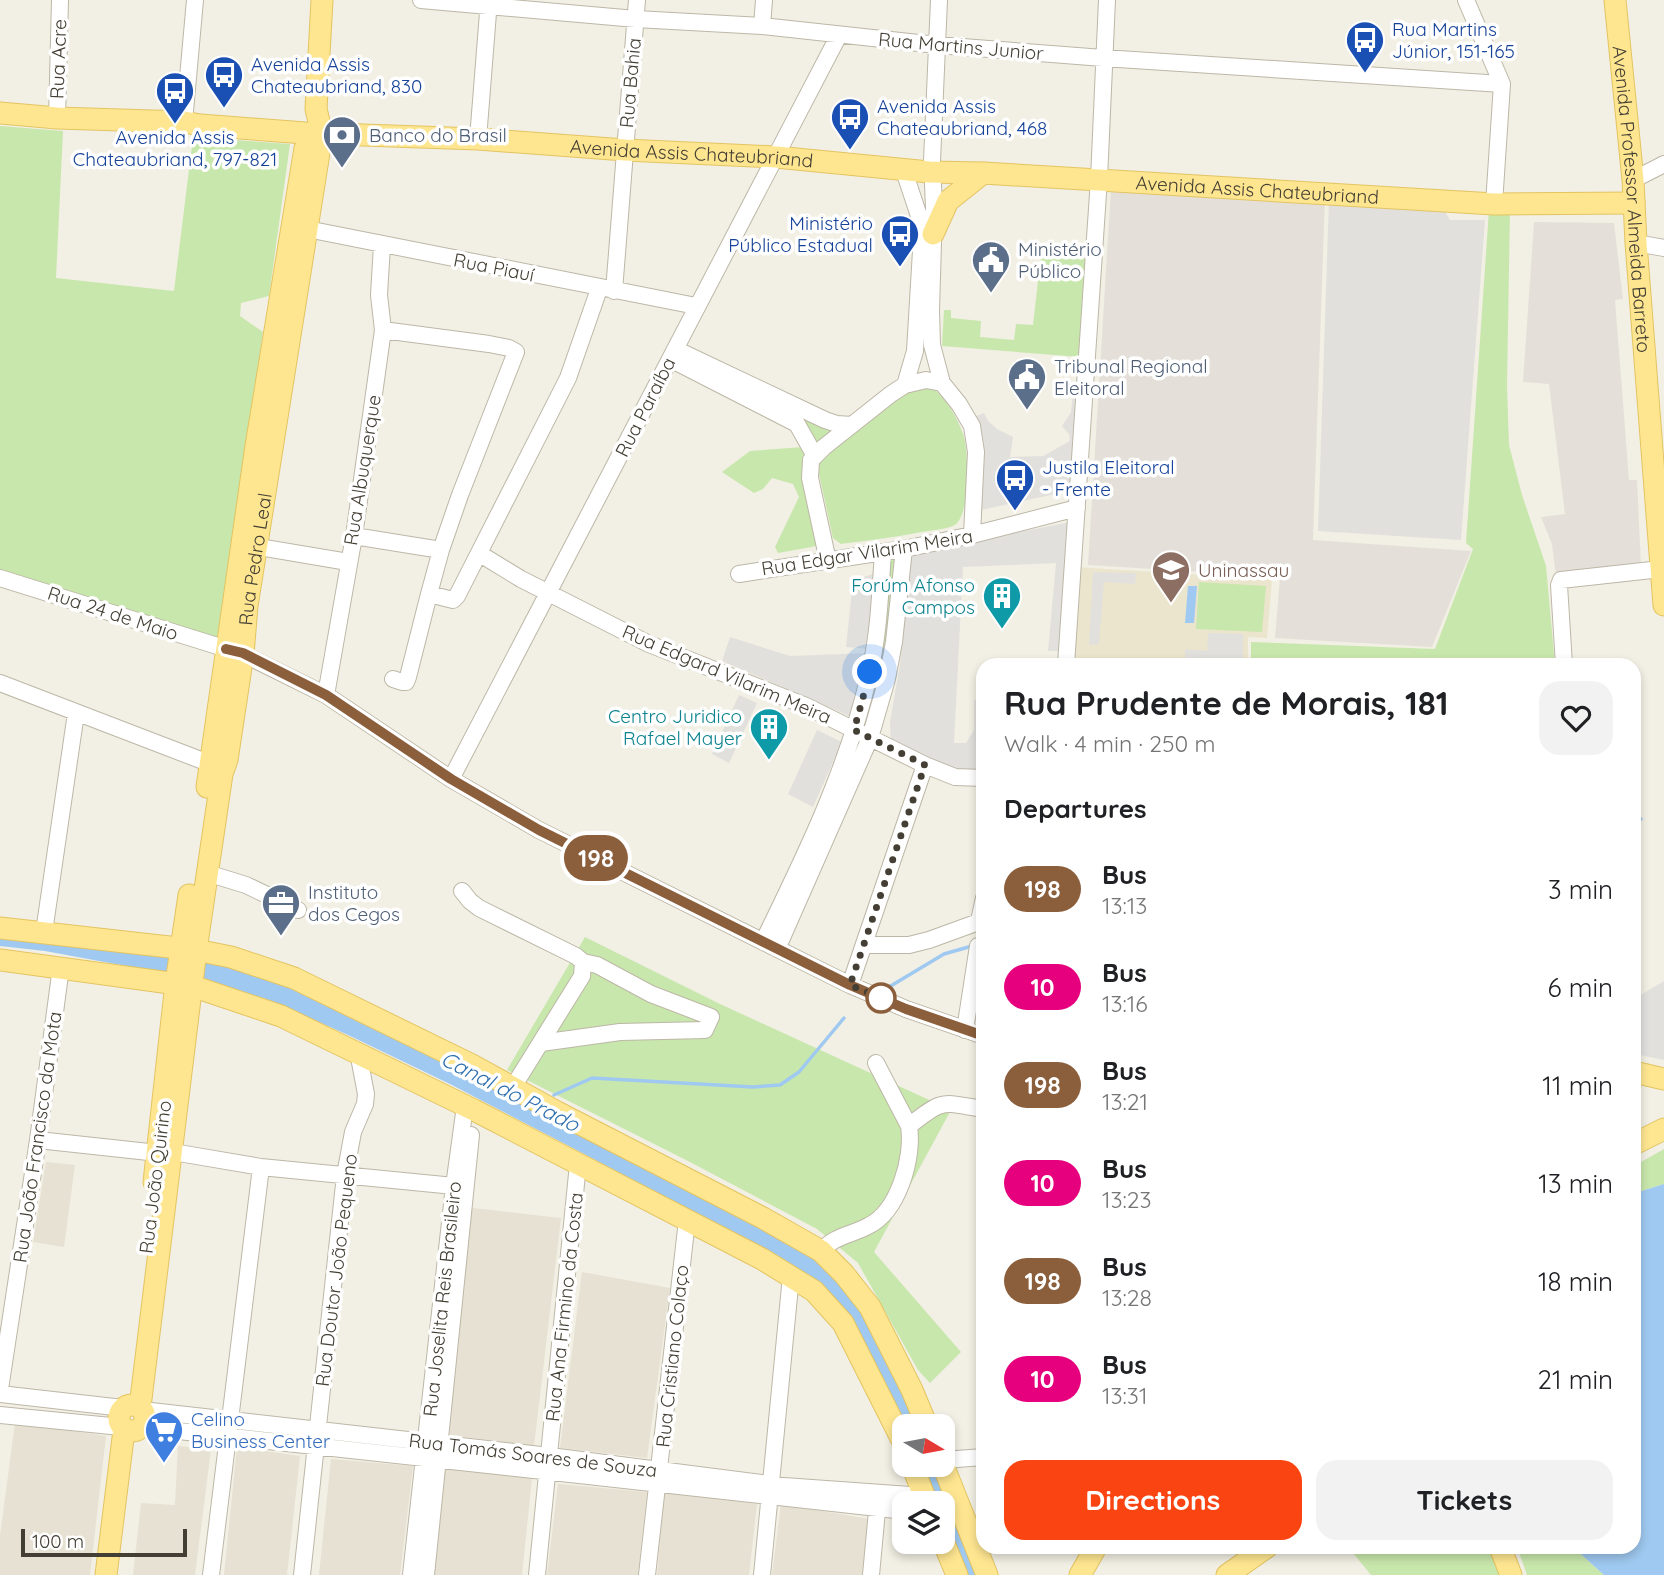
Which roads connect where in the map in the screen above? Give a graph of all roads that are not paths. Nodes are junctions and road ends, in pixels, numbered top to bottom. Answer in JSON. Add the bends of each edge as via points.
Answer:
{"nodes":[{"id":1,"x":60,"y":0,"type":"edge"},
{"id":2,"x":195,"y":0,"type":"edge"},
{"id":3,"x":322,"y":0,"type":"edge"},
{"id":4,"x":421,"y":0,"type":"edge"},
{"id":5,"x":637,"y":0,"type":"edge"},
{"id":6,"x":764,"y":0,"type":"edge"},
{"id":7,"x":939,"y":0,"type":"edge"},
{"id":8,"x":1107,"y":0,"type":"edge"},
{"id":9,"x":1466,"y":0,"type":"edge"},
{"id":10,"x":1615,"y":0,"type":"edge"},
{"id":11,"x":489,"y":3,"type":"edge"},
{"id":12,"x":636,"y":19,"type":"junction"},
{"id":13,"x":762,"y":26,"type":"junction"},
{"id":14,"x":839,"y":35,"type":"junction"},
{"id":15,"x":937,"y":45,"type":"junction"},
{"id":16,"x":1103,"y":58,"type":"junction"},
{"id":17,"x":1502,"y":83,"type":"junction"},
{"id":18,"x":0,"y":113,"type":"edge"},
{"id":19,"x":57,"y":118,"type":"junction"},
{"id":20,"x":184,"y":122,"type":"junction"},
{"id":21,"x":314,"y":133,"type":"junction"},
{"id":22,"x":478,"y":139,"type":"junction"},
{"id":23,"x":625,"y":150,"type":"junction"},
{"id":24,"x":776,"y":157,"type":"junction"},
{"id":25,"x":1664,"y":164,"type":"edge"},
{"id":26,"x":933,"y":167,"type":"junction"},
{"id":27,"x":903,"y":168,"type":"junction"},
{"id":28,"x":983,"y":173,"type":"junction"},
{"id":29,"x":1099,"y":179,"type":"junction"},
{"id":30,"x":1633,"y":180,"type":"junction"},
{"id":31,"x":1634,"y":203,"type":"junction"},
{"id":32,"x":1494,"y":204,"type":"junction"},
{"id":33,"x":300,"y":227,"type":"junction"},
{"id":34,"x":933,"y":234,"type":"junction"},
{"id":35,"x":1636,"y":243,"type":"junction"},
{"id":36,"x":382,"y":245,"type":"junction"},
{"id":37,"x":1664,"y":248,"type":"edge"},
{"id":38,"x":606,"y":290,"type":"junction"},
{"id":39,"x":696,"y":306,"type":"junction"},
{"id":40,"x":383,"y":330,"type":"junction"},
{"id":41,"x":672,"y":354,"type":"junction"},
{"id":42,"x":942,"y":383,"type":"junction"},
{"id":43,"x":905,"y":384,"type":"junction"},
{"id":44,"x":852,"y":425,"type":"junction"},
{"id":45,"x":1658,"y":444,"type":"edge"},
{"id":46,"x":815,"y":456,"type":"junction"},
{"id":47,"x":1077,"y":508,"type":"junction"},
{"id":48,"x":972,"y":535,"type":"junction"},
{"id":49,"x":354,"y":536,"type":"junction"},
{"id":50,"x":249,"y":545,"type":"junction"},
{"id":51,"x":904,"y":549,"type":"junction"},
{"id":52,"x":441,"y":550,"type":"junction"},
{"id":53,"x":883,"y":553,"type":"junction"},
{"id":54,"x":480,"y":554,"type":"junction"},
{"id":55,"x":828,"y":561,"type":"junction"},
{"id":56,"x":348,"y":562,"type":"junction"},
{"id":57,"x":1661,"y":569,"type":"junction"},
{"id":58,"x":738,"y":574,"type":"dead end"},
{"id":59,"x":0,"y":578,"type":"edge"},
{"id":60,"x":549,"y":593,"type":"junction"},
{"id":61,"x":429,"y":594,"type":"junction"},
{"id":62,"x":1664,"y":605,"type":"edge"},
{"id":63,"x":235,"y":651,"type":"junction"},
{"id":64,"x":1066,"y":658,"type":"edge"},
{"id":65,"x":1564,"y":658,"type":"edge"},
{"id":66,"x":393,"y":678,"type":"dead end"},
{"id":67,"x":0,"y":683,"type":"edge"},
{"id":68,"x":326,"y":695,"type":"junction"},
{"id":69,"x":76,"y":713,"type":"junction"},
{"id":70,"x":854,"y":730,"type":"junction"},
{"id":71,"x":870,"y":738,"type":"junction"},
{"id":72,"x":211,"y":764,"type":"junction"},
{"id":73,"x":925,"y":765,"type":"junction"},
{"id":74,"x":976,"y":778,"type":"edge"},
{"id":75,"x":451,"y":779,"type":"junction"},
{"id":76,"x":207,"y":873,"type":"junction"},
{"id":77,"x":462,"y":891,"type":"dead end"},
{"id":78,"x":298,"y":910,"type":"dead end"},
{"id":79,"x":976,"y":923,"type":"edge"},
{"id":80,"x":0,"y":928,"type":"edge"},
{"id":81,"x":44,"y":932,"type":"junction"},
{"id":82,"x":864,"y":945,"type":"junction"},
{"id":83,"x":770,"y":946,"type":"junction"},
{"id":84,"x":189,"y":951,"type":"junction"},
{"id":85,"x":976,"y":959,"type":"edge"},
{"id":86,"x":0,"y":960,"type":"edge"},
{"id":87,"x":583,"y":962,"type":"junction"},
{"id":88,"x":61,"y":967,"type":"junction"},
{"id":89,"x":185,"y":982,"type":"junction"},
{"id":90,"x":850,"y":985,"type":"junction"},
{"id":91,"x":965,"y":1030,"type":"junction"},
{"id":92,"x":976,"y":1033,"type":"edge"},
{"id":93,"x":541,"y":1043,"type":"junction"},
{"id":94,"x":358,"y":1052,"type":"junction"},
{"id":95,"x":876,"y":1063,"type":"dead end"},
{"id":96,"x":1641,"y":1074,"type":"edge"},
{"id":97,"x":1664,"y":1079,"type":"edge"},
{"id":98,"x":513,"y":1087,"type":"junction"},
{"id":99,"x":976,"y":1107,"type":"edge"},
{"id":100,"x":469,"y":1108,"type":"junction"},
{"id":101,"x":909,"y":1126,"type":"junction"},
{"id":102,"x":1664,"y":1129,"type":"edge"},
{"id":103,"x":38,"y":1140,"type":"junction"},
{"id":104,"x":1641,"y":1141,"type":"edge"},
{"id":105,"x":166,"y":1153,"type":"junction"},
{"id":106,"x":579,"y":1164,"type":"junction"},
{"id":107,"x":261,"y":1167,"type":"junction"},
{"id":108,"x":345,"y":1175,"type":"junction"},
{"id":109,"x":454,"y":1186,"type":"junction"},
{"id":110,"x":687,"y":1220,"type":"junction"},
{"id":111,"x":821,"y":1251,"type":"junction"},
{"id":112,"x":791,"y":1276,"type":"junction"},
{"id":113,"x":0,"y":1392,"type":"edge"},
{"id":114,"x":922,"y":1414,"type":"edge"},
{"id":115,"x":0,"y":1415,"type":"edge"},
{"id":116,"x":132,"y":1418,"type":"junction"},
{"id":117,"x":892,"y":1420,"type":"edge"},
{"id":118,"x":228,"y":1429,"type":"junction"},
{"id":119,"x":317,"y":1430,"type":"junction"},
{"id":120,"x":316,"y":1447,"type":"junction"},
{"id":121,"x":433,"y":1451,"type":"junction"},
{"id":122,"x":976,"y":1458,"type":"edge"},
{"id":123,"x":956,"y":1460,"type":"edge"},
{"id":124,"x":549,"y":1464,"type":"junction"},
{"id":125,"x":658,"y":1477,"type":"junction"},
{"id":126,"x":949,"y":1477,"type":"edge"},
{"id":127,"x":771,"y":1490,"type":"junction"},
{"id":128,"x":878,"y":1501,"type":"junction"},
{"id":129,"x":892,"y":1501,"type":"edge"},
{"id":130,"x":892,"y":1506,"type":"edge"},
{"id":131,"x":976,"y":1547,"type":"edge"},
{"id":132,"x":948,"y":1554,"type":"edge"},
{"id":133,"x":979,"y":1554,"type":"edge"},
{"id":134,"x":1092,"y":1554,"type":"edge"},
{"id":135,"x":1257,"y":1554,"type":"edge"},
{"id":136,"x":1503,"y":1554,"type":"edge"},
{"id":137,"x":106,"y":1575,"type":"edge"},
{"id":138,"x":120,"y":1575,"type":"edge"},
{"id":139,"x":211,"y":1575,"type":"edge"},
{"id":140,"x":302,"y":1575,"type":"edge"},
{"id":141,"x":411,"y":1575,"type":"edge"},
{"id":142,"x":426,"y":1575,"type":"edge"},
{"id":143,"x":537,"y":1575,"type":"edge"},
{"id":144,"x":647,"y":1575,"type":"edge"},
{"id":145,"x":762,"y":1575,"type":"edge"},
{"id":146,"x":871,"y":1575,"type":"edge"},
{"id":147,"x":957,"y":1575,"type":"edge"},
{"id":148,"x":987,"y":1575,"type":"edge"},
{"id":149,"x":1080,"y":1575,"type":"edge"},
{"id":150,"x":1227,"y":1575,"type":"edge"},
{"id":151,"x":1511,"y":1575,"type":"edge"}],
"edges":[{"from":1,"to":19,"type":"street","name":"Rua Acre"},
{"from":2,"to":20,"type":"street"},
{"from":3,"to":21,"type":"main road","name":"Rua Pedro Leal"},
{"from":4,"to":11,"type":"street","name":"Rua Martins Junior"},
{"from":5,"to":12,"type":"street","name":"Rua Bahia"},
{"from":6,"to":13,"type":"street"},
{"from":7,"to":15,"type":"street"},
{"from":8,"to":16,"type":"street"},
{"from":9,"to":17,"type":"street"},
{"from":10,"to":30,"type":"main road","name":"Avenida Professor Almeida Barreto"},
{"from":11,"to":12,"type":"street","name":"Rua Martins Junior"},
{"from":11,"to":22,"type":"street"},
{"from":12,"to":13,"type":"street","name":"Rua Martins Junior"},
{"from":12,"to":23,"type":"street","name":"Rua Bahia"},
{"from":13,"to":14,"type":"street","name":"Rua Martins Junior"},
{"from":14,"to":15,"type":"street","name":"Rua Martins Junior"},
{"from":14,"to":24,"type":"street","name":"Rua Paraíba"},
{"from":15,"to":16,"type":"street","name":"Rua Martins Junior"},
{"from":15,"to":26,"type":"street"},
{"from":16,"to":17,"type":"street","name":"Rua Martins Junior"},
{"from":16,"to":29,"type":"street"},
{"from":17,"to":32,"type":"street"},
{"from":18,"to":19,"type":"main road","name":"Avenida Assis Chateubriand"},
{"from":19,"to":20,"type":"main road","name":"Avenida Assis Chateubriand"},
{"from":20,"to":21,"type":"main road","name":"Avenida Assis Chateubriand"},
{"from":21,"to":22,"type":"main road","name":"Avenida Assis Chateubriand"},
{"from":21,"to":33,"type":"main road","name":"Rua Pedro Leal"},
{"from":22,"to":23,"type":"main road","name":"Avenida Assis Chateubriand"},
{"from":23,"to":24,"type":"main road","name":"Avenida Assis Chateubriand"},
{"from":23,"to":38,"type":"street","name":"Rua Bahia"},
{"from":24,"to":27,"type":"main road","name":"Avenida Assis Chateubriand"},
{"from":24,"to":39,"type":"street","name":"Rua Paraíba"},
{"from":25,"to":30,"type":"street"},
{"from":26,"to":27,"type":"main road","name":"Avenida Assis Chateubriand"},
{"from":26,"to":28,"type":"main road","name":"Avenida Assis Chateubriand"},
{"from":26,"to":34,"type":"street"},
{"from":27,"to":43,"type":"street","via":[[922,234],[915,351]]},
{"from":28,"to":29,"type":"main road","name":"Avenida Assis Chateubriand"},
{"from":28,"to":34,"type":"main road","via":[[951,197]]},
{"from":29,"to":32,"type":"main road","name":"Avenida Assis Chateubriand"},
{"from":29,"to":47,"type":"street"},
{"from":30,"to":31,"type":"main road","name":"Avenida Professor Almeida Barreto"},
{"from":31,"to":32,"type":"main road","name":"Avenida Assis Chateubriand"},
{"from":31,"to":35,"type":"main road","name":"Avenida Professor Almeida Barreto"},
{"from":33,"to":36,"type":"street","name":"Rua Piauí"},
{"from":33,"to":50,"type":"main road","name":"Rua Pedro Leal"},
{"from":34,"to":42,"type":"street","via":[[932,345]]},
{"from":35,"to":37,"type":"street"},
{"from":35,"to":45,"type":"main road","name":"Avenida Professor Almeida Barreto"},
{"from":36,"to":38,"type":"street","name":"Rua Piauí"},
{"from":36,"to":40,"type":"street","name":"Rua Albuquerque","via":[[379,295]]},
{"from":38,"to":39,"type":"street","name":"Rua Piauí"},
{"from":38,"to":54,"type":"street","name":"Rua Bahia","via":[[568,378]]},
{"from":39,"to":41,"type":"street","name":"Rua Paraíba"},
{"from":40,"to":49,"type":"street","name":"Rua Albuquerque"},
{"from":40,"to":52,"type":"street","via":[[516,352]]},
{"from":41,"to":44,"type":"street","via":[[825,420]]},
{"from":41,"to":46,"type":"street","via":[[797,424]]},
{"from":41,"to":60,"type":"street","name":"Rua Paraíba"},
{"from":42,"to":43,"type":"street"},
{"from":42,"to":48,"type":"street","via":[[967,415],[976,440]]},
{"from":43,"to":44,"type":"street"},
{"from":44,"to":46,"type":"street"},
{"from":45,"to":57,"type":"main road","name":"Avenida Professor Almeida Barreto"},
{"from":46,"to":55,"type":"street","via":[[809,472]]},
{"from":47,"to":48,"type":"street","name":"Rua Edgar Vilarim Meira"},
{"from":47,"to":64,"type":"street"},
{"from":48,"to":51,"type":"street","name":"Rua Edgar Vilarim Meira"},
{"from":49,"to":52,"type":"street"},
{"from":49,"to":56,"type":"street","name":"Rua Albuquerque"},
{"from":50,"to":56,"type":"street"},
{"from":50,"to":63,"type":"main road","name":"Rua Pedro Leal"},
{"from":51,"to":53,"type":"street","name":"Rua Edgar Vilarim Meira"},
{"from":51,"to":71,"type":"street","via":[[894,642]]},
{"from":52,"to":61,"type":"street"},
{"from":53,"to":55,"type":"street","name":"Rua Edgar Vilarim Meira"},
{"from":53,"to":70,"type":"street","via":[[872,662]]},
{"from":54,"to":60,"type":"street","name":"Rua Edgard Vilarim Meira"},
{"from":54,"to":61,"type":"street","name":"Rua Bahia","via":[[453,600]]},
{"from":55,"to":58,"type":"street","name":"Rua Edgar Vilarim Meira"},
{"from":56,"to":68,"type":"street","name":"Rua Albuquerque"},
{"from":57,"to":62,"type":"main road","name":"Avenida Professor Almeida Barreto"},
{"from":57,"to":65,"type":"street","via":[[1561,580]]},
{"from":59,"to":63,"type":"street","name":"Rua 24 de Maio"},
{"from":60,"to":70,"type":"street","name":"Rua Edgard Vilarim Meira","via":[[649,643],[783,696]]},
{"from":60,"to":75,"type":"street","name":"Rua Paraíba"},
{"from":61,"to":66,"type":"street","via":[[406,682]]},
{"from":63,"to":68,"type":"street","name":"Rua 24 de Maio"},
{"from":63,"to":72,"type":"main road","name":"Rua Pedro Leal"},
{"from":63,"to":76,"type":"main road","name":"Rua Pedro Leal"},
{"from":67,"to":69,"type":"street"},
{"from":68,"to":75,"type":"street","name":"Rua 24 de Maio"},
{"from":69,"to":72,"type":"street"},
{"from":69,"to":81,"type":"street"},
{"from":70,"to":71,"type":"street","name":"Rua Edgard Vilarim Meira"},
{"from":70,"to":83,"type":"street"},
{"from":71,"to":73,"type":"street","name":"Rua Edgard Vilarim Meira"},
{"from":71,"to":83,"type":"street"},
{"from":72,"to":84,"type":"main road","name":"Rua Pedro Leal"},
{"from":73,"to":74,"type":"street","name":"Rua Edgard Vilarim Meira","via":[[955,777]]},
{"from":73,"to":82,"type":"street"},
{"from":75,"to":83,"type":"street","name":"Rua 24 de Maio","via":[[539,830]]},
{"from":76,"to":78,"type":"street","via":[[246,885]]},
{"from":76,"to":84,"type":"main road","name":"Rua Pedro Leal"},
{"from":77,"to":87,"type":"street","via":[[479,908]]},
{"from":79,"to":82,"type":"street","via":[[909,945]]},
{"from":80,"to":81,"type":"main road"},
{"from":81,"to":84,"type":"main road"},
{"from":82,"to":90,"type":"street"},
{"from":83,"to":90,"type":"street","name":"Rua 24 de Maio"},
{"from":84,"to":89,"type":"main road","name":"Rua Pedro Leal"},
{"from":84,"to":98,"type":"main road","via":[[231,957],[294,978]]},
{"from":85,"to":91,"type":"street"},
{"from":86,"to":88,"type":"main road"},
{"from":87,"to":93,"type":"street","via":[[582,976]]},
{"from":87,"to":93,"type":"street","via":[[711,1017],[705,1030],[620,1032]]},
{"from":88,"to":89,"type":"main road"},
{"from":88,"to":103,"type":"street","name":"Rua João Francisco da Mota"},
{"from":89,"to":94,"type":"main road","via":[[281,1016]]},
{"from":89,"to":105,"type":"main road","name":"Rua João Quirino"},
{"from":90,"to":91,"type":"street","name":"Rua 24 de Maio"},
{"from":91,"to":92,"type":"street","name":"Rua 24 de Maio"},
{"from":93,"to":98,"type":"street"},
{"from":94,"to":100,"type":"main road"},
{"from":94,"to":108,"type":"street","name":"Rua Doutor João Pequeno","via":[[365,1104],[353,1132]]},
{"from":95,"to":101,"type":"street"},
{"from":96,"to":97,"type":"main road"},
{"from":98,"to":111,"type":"main road"},
{"from":99,"to":101,"type":"street","via":[[951,1102],[930,1109]]},
{"from":100,"to":106,"type":"main road"},
{"from":100,"to":109,"type":"street","name":"Rua Joselita Reis Brasileiro"},
{"from":100,"to":121,"type":"street","name":"Rua Joselita Reis Brasileiro"},
{"from":101,"to":111,"type":"street","via":[[902,1181],[891,1205],[881,1219],[831,1240]]},
{"from":102,"to":104,"type":"main road"},
{"from":103,"to":105,"type":"street"},
{"from":103,"to":113,"type":"street","name":"Rua João Francisco da Mota"},
{"from":105,"to":107,"type":"street"},
{"from":105,"to":116,"type":"main road","name":"Rua João Quirino"},
{"from":106,"to":110,"type":"main road"},
{"from":106,"to":124,"type":"street","name":"Rua Ana Firmino da Costa"},
{"from":107,"to":108,"type":"street"},
{"from":107,"to":118,"type":"street"},
{"from":108,"to":109,"type":"street"},
{"from":108,"to":119,"type":"street","name":"Rua Doutor João Pequeno"},
{"from":109,"to":121,"type":"street","name":"Rua Joselita Reis Brasileiro"},
{"from":110,"to":112,"type":"main road"},
{"from":110,"to":125,"type":"street","name":"Rua Cristiano Colaço"},
{"from":111,"to":114,"type":"main road","via":[[870,1307]]},
{"from":112,"to":117,"type":"main road","via":[[814,1291],[843,1323]]},
{"from":112,"to":127,"type":"street"},
{"from":113,"to":116,"type":"street","name":"Rua Tomás Soares de Souza"},
{"from":115,"to":116,"type":"street","name":"Rua Tomás Soares de Souza"},
{"from":116,"to":118,"type":"street","name":"Rua Tomás Soares de Souza"},
{"from":116,"to":137,"type":"main road","name":"Rua João Quirino"},
{"from":116,"to":138,"type":"main road","name":"Rua João Quirino"},
{"from":118,"to":119,"type":"street","name":"Rua Tomás Soares de Souza"},
{"from":118,"to":120,"type":"street","name":"Rua Tomás Soares de Souza"},
{"from":118,"to":139,"type":"street"},
{"from":119,"to":120,"type":"street","name":"Rua Doutor João Pequeno"},
{"from":119,"to":121,"type":"street","name":"Rua Tomás Soares de Souza"},
{"from":120,"to":121,"type":"street","name":"Rua Tomás Soares de Souza"},
{"from":120,"to":140,"type":"street","name":"Rua Doutor João Pequeno"},
{"from":121,"to":124,"type":"street","name":"Rua Tomás Soares de Souza"},
{"from":121,"to":141,"type":"street","name":"Rua Joselita Reis Brasileiro"},
{"from":121,"to":142,"type":"street","name":"Rua Joselita Reis Brasileiro"},
{"from":122,"to":123,"type":"street"},
{"from":124,"to":125,"type":"street","name":"Rua Tomás Soares de Souza"},
{"from":124,"to":143,"type":"street","name":"Rua Ana Firmino da Costa"},
{"from":125,"to":127,"type":"street","name":"Rua Tomás Soares de Souza"},
{"from":125,"to":144,"type":"street","name":"Rua Cristiano Colaço"},
{"from":126,"to":131,"type":"main road"},
{"from":127,"to":128,"type":"street","name":"Rua Tomás Soares de Souza"},
{"from":127,"to":145,"type":"street"},
{"from":128,"to":129,"type":"street","name":"Rua Tomás Soares de Souza"},
{"from":128,"to":130,"type":"street","name":"Rua Tomás Soares de Souza"},
{"from":128,"to":146,"type":"street"},
{"from":132,"to":147,"type":"main road"},
{"from":133,"to":148,"type":"main road"},
{"from":134,"to":149,"type":"main road"},
{"from":135,"to":150,"type":"main road"},
{"from":136,"to":151,"type":"main road"}]}
